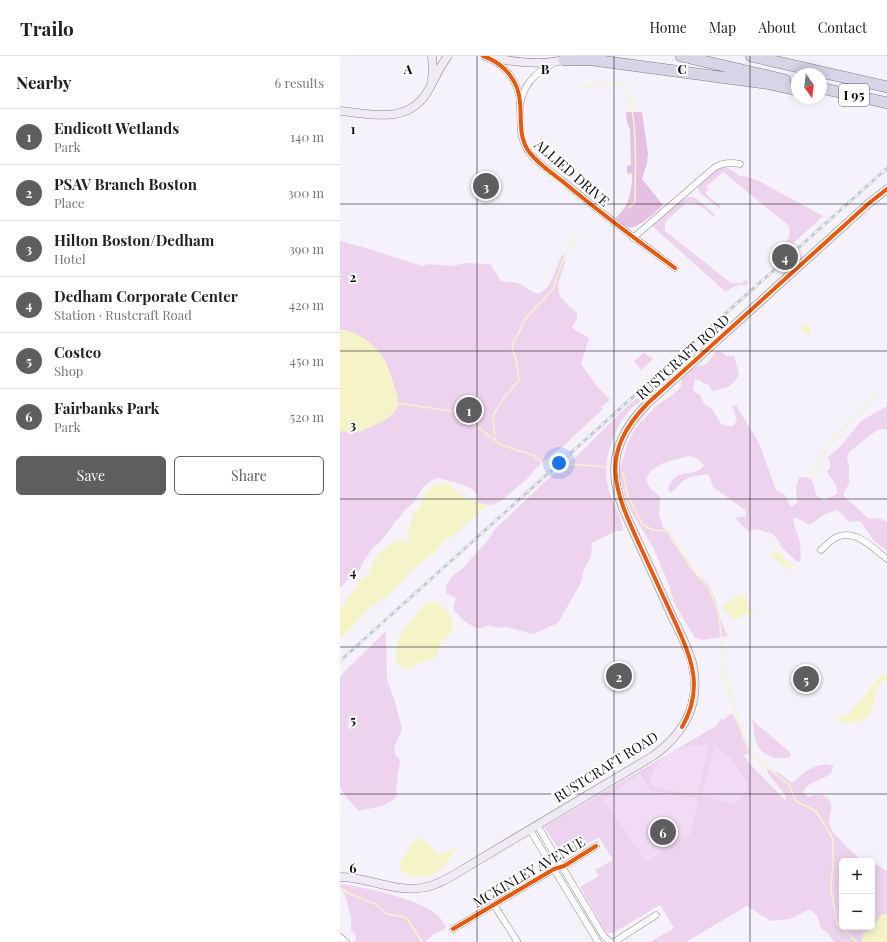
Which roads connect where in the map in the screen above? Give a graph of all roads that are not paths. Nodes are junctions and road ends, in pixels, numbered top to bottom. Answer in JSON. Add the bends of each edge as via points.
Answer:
{"nodes":[{"id":1,"x":432,"y":56,"type":"edge"},
{"id":2,"x":448,"y":56,"type":"edge"},
{"id":3,"x":484,"y":56,"type":"edge"},
{"id":4,"x":681,"y":56,"type":"edge"},
{"id":5,"x":751,"y":56,"type":"edge"},
{"id":6,"x":787,"y":56,"type":"edge"},
{"id":7,"x":566,"y":59,"type":"edge"},
{"id":8,"x":837,"y":76,"type":"junction"},
{"id":9,"x":791,"y":81,"type":"edge"},
{"id":10,"x":431,"y":84,"type":"junction"},
{"id":11,"x":887,"y":87,"type":"edge"},
{"id":12,"x":791,"y":89,"type":"edge"},
{"id":13,"x":827,"y":89,"type":"edge"},
{"id":14,"x":827,"y":94,"type":"edge"},
{"id":15,"x":851,"y":95,"type":"junction"},
{"id":16,"x":887,"y":103,"type":"edge"},
{"id":17,"x":520,"y":105,"type":"junction"},
{"id":18,"x":340,"y":111,"type":"edge"},
{"id":19,"x":740,"y":164,"type":"dead end"},
{"id":20,"x":887,"y":189,"type":"edge"},
{"id":21,"x":634,"y":238,"type":"junction"},
{"id":22,"x":675,"y":268,"type":"dead end"},
{"id":23,"x":820,"y":550,"type":"dead end"},
{"id":24,"x":887,"y":559,"type":"edge"},
{"id":25,"x":534,"y":827,"type":"junction"},
{"id":26,"x":596,"y":846,"type":"dead end"},
{"id":27,"x":561,"y":867,"type":"junction"},
{"id":28,"x":554,"y":869,"type":"junction"},
{"id":29,"x":340,"y":877,"type":"edge"},
{"id":30,"x":494,"y":905,"type":"junction"},
{"id":31,"x":656,"y":916,"type":"dead end"},
{"id":32,"x":453,"y":930,"type":"dead end"},
{"id":33,"x":340,"y":937,"type":"edge"},
{"id":34,"x":517,"y":941,"type":"edge"},
{"id":35,"x":346,"y":942,"type":"edge"},
{"id":36,"x":598,"y":942,"type":"edge"},
{"id":37,"x":610,"y":942,"type":"edge"},
{"id":38,"x":614,"y":942,"type":"edge"}],
"edges":[{"from":1,"to":10,"type":"main road"},
{"from":2,"to":10,"type":"main road"},
{"from":3,"to":7,"type":"main road","via":[[542,62]]},
{"from":3,"to":17,"type":"street","name":"ALLIED DRIVE","via":[[507,71],[516,86]]},
{"from":4,"to":9,"type":"highway"},
{"from":5,"to":8,"type":"highway","number":"I 95"},
{"from":6,"to":8,"type":"highway"},
{"from":7,"to":12,"type":"highway","via":[[593,60]]},
{"from":7,"to":17,"type":"street","name":"ALLIED DRIVE","via":[[538,72],[530,80]]},
{"from":8,"to":11,"type":"highway","number":"I 95"},
{"from":10,"to":18,"type":"main road","via":[[426,95],[416,106],[400,114]]},
{"from":13,"to":15,"type":"highway","number":"I 95"},
{"from":14,"to":15,"type":"highway"},
{"from":15,"to":16,"type":"highway","number":"I 95"},
{"from":17,"to":21,"type":"street","name":"ALLIED DRIVE","via":[[521,132],[530,153]]},
{"from":19,"to":21,"type":"street","via":[[718,165]]},
{"from":20,"to":25,"type":"main road","name":"RUSTCRAFT ROAD","via":[[652,400],[626,430],[616,463],[616,488],[691,661],[694,683],[692,704],[682,727],[665,747]]},
{"from":21,"to":22,"type":"street","name":"ALLIED DRIVE"},
{"from":23,"to":24,"type":"street","via":[[836,537],[849,535],[860,538]]},
{"from":25,"to":27,"type":"street"},
{"from":25,"to":28,"type":"street"},
{"from":25,"to":29,"type":"main road","name":"RUSTCRAFT ROAD","via":[[445,880],[424,888],[403,888],[358,878]]},
{"from":26,"to":27,"type":"street","name":"MCKINLEY AVENUE"},
{"from":27,"to":28,"type":"street","name":"MCKINLEY AVENUE"},
{"from":27,"to":37,"type":"street","via":[[603,935]]},
{"from":28,"to":30,"type":"street","name":"MCKINLEY AVENUE"},
{"from":28,"to":36,"type":"street"},
{"from":30,"to":32,"type":"street","name":"MCKINLEY AVENUE"},
{"from":30,"to":34,"type":"street"},
{"from":31,"to":38,"type":"street"},
{"from":33,"to":35,"type":"street"}]}
